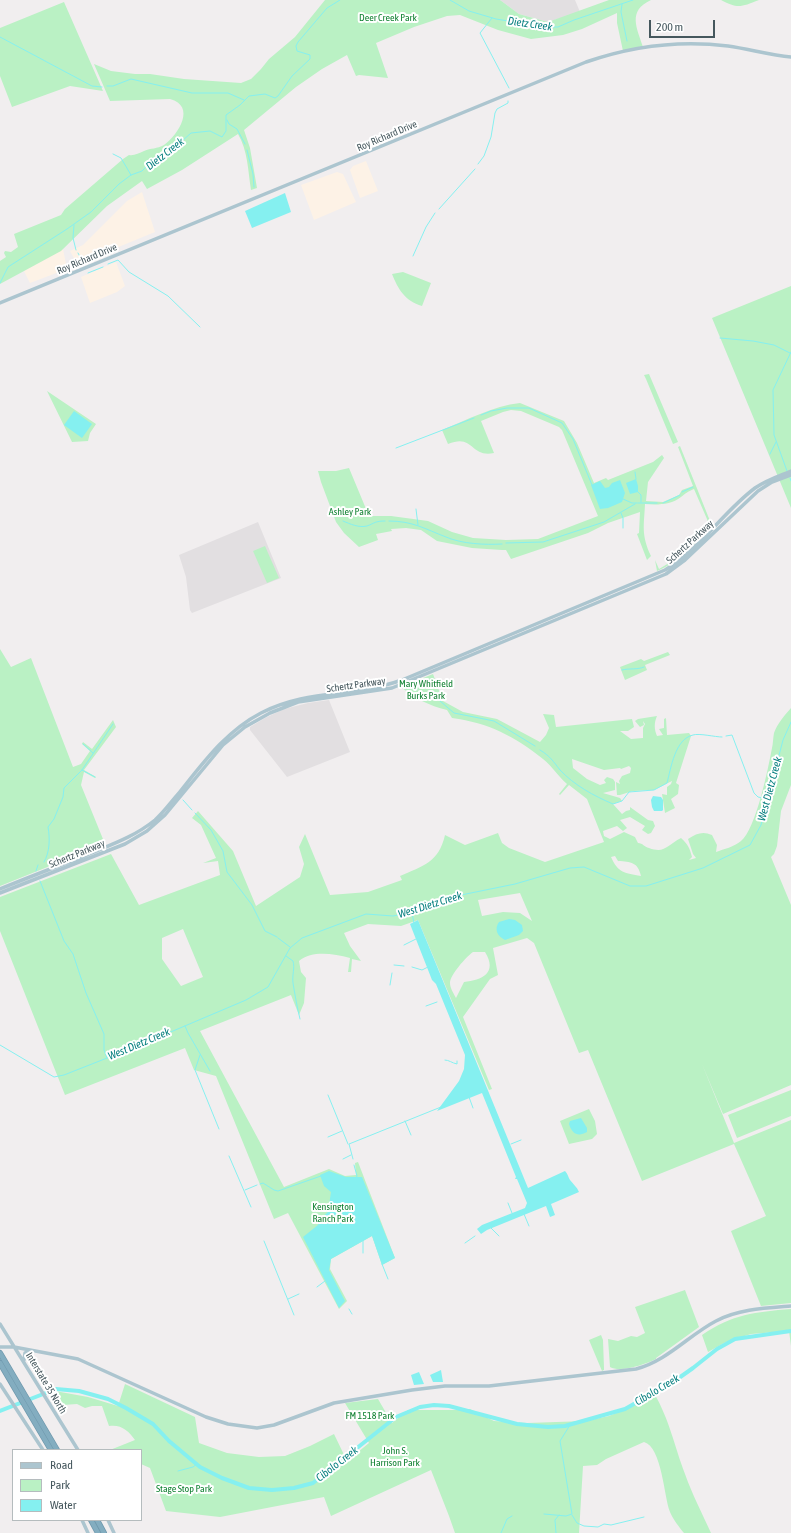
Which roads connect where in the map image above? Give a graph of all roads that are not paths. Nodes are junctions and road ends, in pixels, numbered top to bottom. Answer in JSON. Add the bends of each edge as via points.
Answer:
{"nodes":[{"id":1,"x":791,"y":57,"type":"edge"},
{"id":2,"x":0,"y":303,"type":"edge"},
{"id":3,"x":791,"y":471,"type":"edge"},
{"id":4,"x":791,"y":475,"type":"edge"},
{"id":5,"x":776,"y":479,"type":"junction"},
{"id":6,"x":0,"y":889,"type":"edge"},
{"id":7,"x":0,"y":893,"type":"edge"},
{"id":8,"x":791,"y":1306,"type":"edge"},
{"id":9,"x":0,"y":1324,"type":"edge"},
{"id":10,"x":0,"y":1347,"type":"edge"},
{"id":11,"x":14,"y":1347,"type":"junction"},
{"id":12,"x":32,"y":1350,"type":"junction"},
{"id":13,"x":0,"y":1353,"type":"edge"},
{"id":14,"x":0,"y":1363,"type":"edge"},
{"id":15,"x":24,"y":1363,"type":"junction"},
{"id":16,"x":1,"y":1385,"type":"edge"},
{"id":17,"x":27,"y":1405,"type":"junction"},
{"id":18,"x":42,"y":1449,"type":"edge"},
{"id":19,"x":50,"y":1449,"type":"edge"},
{"id":20,"x":56,"y":1449,"type":"edge"},
{"id":21,"x":77,"y":1449,"type":"edge"},
{"id":22,"x":82,"y":1521,"type":"edge"},
{"id":23,"x":92,"y":1521,"type":"edge"},
{"id":24,"x":98,"y":1521,"type":"edge"},
{"id":25,"x":108,"y":1521,"type":"edge"},
{"id":26,"x":88,"y":1533,"type":"edge"},
{"id":27,"x":98,"y":1533,"type":"edge"},
{"id":28,"x":104,"y":1533,"type":"edge"},
{"id":29,"x":114,"y":1533,"type":"edge"}],
"edges":[{"from":1,"to":2,"type":"main road","name":"Roy Richard Drive","via":[[728,46],[694,44],[656,46],[609,54]]},
{"from":3,"to":5,"type":"main road","name":"Schertz Parkway"},
{"from":4,"to":5,"type":"main road","name":"Schertz Parkway"},
{"from":5,"to":6,"type":"main road","name":"Schertz Parkway","via":[[763,482],[746,495],[683,557],[665,570],[402,680],[373,688],[297,699],[259,714],[226,737],[162,813],[144,828],[123,840]]},
{"from":5,"to":7,"type":"main road","name":"Schertz Parkway","via":[[749,498],[685,560],[666,574],[392,688],[298,702],[265,715],[245,727],[224,745],[165,815],[147,831],[125,844]]},
{"from":8,"to":12,"type":"main road","via":[[727,1316],[656,1361],[636,1369],[489,1386],[445,1386],[412,1390],[334,1403],[262,1427],[242,1427],[216,1420],[78,1360]]},
{"from":9,"to":11,"type":"main road","name":"Interstate 35 North"},
{"from":10,"to":11,"type":"main road"},
{"from":11,"to":12,"type":"main road"},
{"from":11,"to":15,"type":"main road","name":"Interstate 35 North"},
{"from":12,"to":15,"type":"main road","via":[[25,1353]]},
{"from":13,"to":17,"type":"highway"},
{"from":14,"to":17,"type":"highway"},
{"from":15,"to":21,"type":"main road","name":"Interstate 35 North"},
{"from":16,"to":18,"type":"main road"},
{"from":17,"to":19,"type":"highway"},
{"from":17,"to":20,"type":"highway"},
{"from":22,"to":26,"type":"main road"},
{"from":23,"to":27,"type":"highway"},
{"from":24,"to":28,"type":"highway"},
{"from":25,"to":29,"type":"main road"}]}
